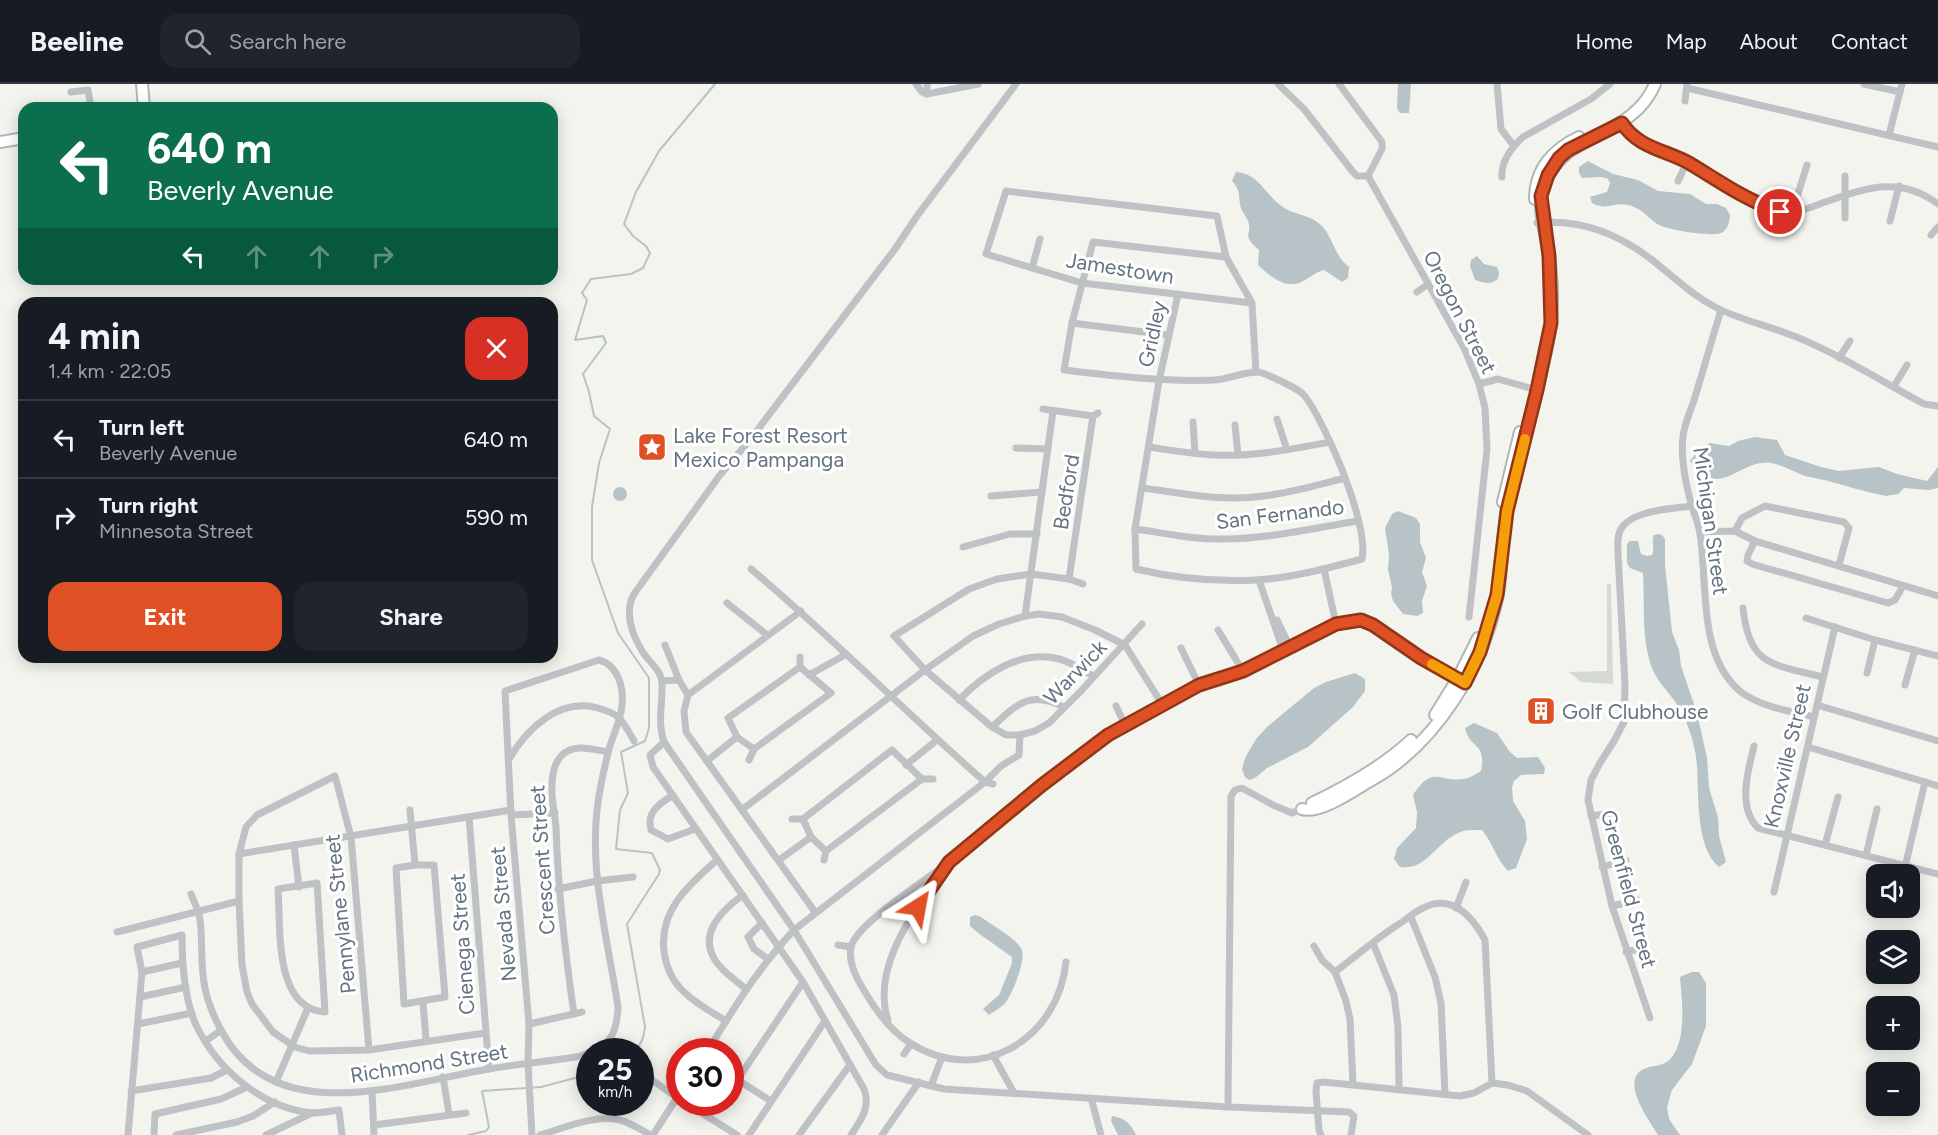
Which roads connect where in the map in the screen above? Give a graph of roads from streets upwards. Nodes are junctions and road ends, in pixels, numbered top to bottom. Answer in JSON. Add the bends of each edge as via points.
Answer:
{"nodes":[{"id":1,"x":142,"y":84,"type":"edge"},
{"id":2,"x":916,"y":84,"type":"edge"},
{"id":3,"x":927,"y":84,"type":"edge"},
{"id":4,"x":978,"y":84,"type":"edge"},
{"id":5,"x":1016,"y":84,"type":"edge"},
{"id":6,"x":1278,"y":84,"type":"edge"},
{"id":7,"x":1340,"y":84,"type":"edge"},
{"id":8,"x":1497,"y":84,"type":"edge"},
{"id":9,"x":1610,"y":84,"type":"edge"},
{"id":10,"x":1649,"y":84,"type":"edge"},
{"id":11,"x":1655,"y":84,"type":"edge"},
{"id":12,"x":1864,"y":84,"type":"edge"},
{"id":13,"x":1902,"y":84,"type":"edge"},
{"id":14,"x":1687,"y":86,"type":"edge"},
{"id":15,"x":956,"y":87,"type":"edge"},
{"id":16,"x":70,"y":92,"type":"dead end"},
{"id":17,"x":1900,"y":93,"type":"junction"},
{"id":18,"x":927,"y":94,"type":"junction"},
{"id":19,"x":1684,"y":101,"type":"dead end"},
{"id":20,"x":90,"y":102,"type":"edge"},
{"id":21,"x":144,"y":102,"type":"edge"},
{"id":22,"x":1620,"y":121,"type":"junction"},
{"id":23,"x":1889,"y":135,"type":"junction"},
{"id":24,"x":18,"y":139,"type":"edge"},
{"id":25,"x":0,"y":142,"type":"edge"},
{"id":26,"x":1514,"y":146,"type":"junction"},
{"id":27,"x":1938,"y":147,"type":"edge"},
{"id":28,"x":1687,"y":162,"type":"junction"},
{"id":29,"x":1807,"y":165,"type":"dead end"},
{"id":30,"x":1368,"y":176,"type":"junction"},
{"id":31,"x":1845,"y":176,"type":"dead end"},
{"id":32,"x":1502,"y":177,"type":"dead end"},
{"id":33,"x":1678,"y":181,"type":"dead end"},
{"id":34,"x":1899,"y":186,"type":"junction"},
{"id":35,"x":1846,"y":195,"type":"junction"},
{"id":36,"x":1938,"y":204,"type":"edge"},
{"id":37,"x":1792,"y":213,"type":"junction"},
{"id":38,"x":1845,"y":218,"type":"dead end"},
{"id":39,"x":1890,"y":221,"type":"dead end"},
{"id":40,"x":1541,"y":222,"type":"junction"},
{"id":41,"x":1938,"y":227,"type":"edge"},
{"id":42,"x":1931,"y":235,"type":"dead end"},
{"id":43,"x":1040,"y":239,"type":"dead end"},
{"id":44,"x":1226,"y":257,"type":"junction"},
{"id":45,"x":1032,"y":268,"type":"junction"},
{"id":46,"x":1082,"y":283,"type":"junction"},
{"id":47,"x":1428,"y":284,"type":"junction"},
{"id":48,"x":1417,"y":292,"type":"dead end"},
{"id":49,"x":1178,"y":294,"type":"junction"},
{"id":50,"x":1252,"y":303,"type":"junction"},
{"id":51,"x":1721,"y":310,"type":"junction"},
{"id":52,"x":1072,"y":323,"type":"junction"},
{"id":53,"x":1168,"y":335,"type":"junction"},
{"id":54,"x":1850,"y":341,"type":"dead end"},
{"id":55,"x":1839,"y":358,"type":"junction"},
{"id":56,"x":1907,"y":365,"type":"dead end"},
{"id":57,"x":1257,"y":372,"type":"junction"},
{"id":58,"x":1159,"y":381,"type":"junction"},
{"id":59,"x":1479,"y":384,"type":"junction"},
{"id":60,"x":1894,"y":386,"type":"junction"},
{"id":61,"x":1534,"y":389,"type":"junction"},
{"id":62,"x":1938,"y":406,"type":"edge"},
{"id":63,"x":1043,"y":409,"type":"dead end"},
{"id":64,"x":1053,"y":411,"type":"junction"},
{"id":65,"x":1277,"y":419,"type":"dead end"},
{"id":66,"x":1193,"y":422,"type":"dead end"},
{"id":67,"x":1234,"y":425,"type":"dead end"},
{"id":68,"x":1330,"y":442,"type":"junction"},
{"id":69,"x":1149,"y":447,"type":"junction"},
{"id":70,"x":1016,"y":448,"type":"dead end"},
{"id":71,"x":1048,"y":448,"type":"junction"},
{"id":72,"x":1287,"y":450,"type":"junction"},
{"id":73,"x":1194,"y":453,"type":"junction"},
{"id":74,"x":1238,"y":455,"type":"junction"},
{"id":75,"x":1345,"y":478,"type":"junction"},
{"id":76,"x":1142,"y":488,"type":"junction"},
{"id":77,"x":1042,"y":492,"type":"junction"},
{"id":78,"x":991,"y":496,"type":"dead end"},
{"id":79,"x":1692,"y":506,"type":"junction"},
{"id":80,"x":1358,"y":521,"type":"junction"},
{"id":81,"x":1136,"y":529,"type":"junction"},
{"id":82,"x":1736,"y":531,"type":"junction"},
{"id":83,"x":1700,"y":532,"type":"junction"},
{"id":84,"x":1036,"y":534,"type":"junction"},
{"id":85,"x":1755,"y":541,"type":"junction"},
{"id":86,"x":963,"y":547,"type":"dead end"},
{"id":87,"x":1839,"y":565,"type":"junction"},
{"id":88,"x":751,"y":569,"type":"dead end"},
{"id":89,"x":1324,"y":569,"type":"junction"},
{"id":90,"x":1031,"y":574,"type":"junction"},
{"id":91,"x":1069,"y":579,"type":"junction"},
{"id":92,"x":1261,"y":579,"type":"junction"},
{"id":93,"x":1083,"y":584,"type":"dead end"},
{"id":94,"x":1903,"y":586,"type":"junction"},
{"id":95,"x":1938,"y":596,"type":"edge"},
{"id":96,"x":727,"y":603,"type":"dead end"},
{"id":97,"x":1743,"y":608,"type":"dead end"},
{"id":98,"x":801,"y":611,"type":"junction"},
{"id":99,"x":1025,"y":616,"type":"junction"},
{"id":100,"x":1469,"y":617,"type":"dead end"},
{"id":101,"x":1806,"y":618,"type":"dead end"},
{"id":102,"x":1142,"y":624,"type":"dead end"},
{"id":103,"x":1336,"y":624,"type":"junction"},
{"id":104,"x":1834,"y":627,"type":"junction"},
{"id":105,"x":1218,"y":630,"type":"dead end"},
{"id":106,"x":767,"y":635,"type":"junction"},
{"id":107,"x":1875,"y":640,"type":"junction"},
{"id":108,"x":665,"y":645,"type":"dead end"},
{"id":109,"x":1125,"y":645,"type":"junction"},
{"id":110,"x":1182,"y":648,"type":"dead end"},
{"id":111,"x":1287,"y":648,"type":"junction"},
{"id":112,"x":1915,"y":650,"type":"junction"},
{"id":113,"x":845,"y":655,"type":"junction"},
{"id":114,"x":1938,"y":656,"type":"edge"},
{"id":115,"x":800,"y":657,"type":"dead end"},
{"id":116,"x":800,"y":667,"type":"junction"},
{"id":117,"x":925,"y":670,"type":"junction"},
{"id":118,"x":1243,"y":671,"type":"junction"},
{"id":119,"x":1867,"y":673,"type":"dead end"},
{"id":120,"x":809,"y":675,"type":"junction"},
{"id":121,"x":1094,"y":676,"type":"junction"},
{"id":122,"x":1822,"y":677,"type":"junction"},
{"id":123,"x":679,"y":680,"type":"junction"},
{"id":124,"x":662,"y":681,"type":"junction"},
{"id":125,"x":1461,"y":681,"type":"junction"},
{"id":126,"x":1199,"y":685,"type":"junction"},
{"id":127,"x":1905,"y":685,"type":"dead end"},
{"id":128,"x":688,"y":695,"type":"junction"},
{"id":129,"x":891,"y":696,"type":"junction"},
{"id":130,"x":959,"y":700,"type":"junction"},
{"id":131,"x":1162,"y":704,"type":"junction"},
{"id":132,"x":1817,"y":705,"type":"junction"},
{"id":133,"x":1116,"y":706,"type":"dead end"},
{"id":134,"x":1064,"y":707,"type":"junction"},
{"id":135,"x":1814,"y":717,"type":"junction"},
{"id":136,"x":619,"y":718,"type":"junction"},
{"id":137,"x":719,"y":718,"type":"dead end"},
{"id":138,"x":728,"y":718,"type":"junction"},
{"id":139,"x":1125,"y":725,"type":"junction"},
{"id":140,"x":992,"y":727,"type":"junction"},
{"id":141,"x":1022,"y":735,"type":"junction"},
{"id":142,"x":737,"y":737,"type":"junction"},
{"id":143,"x":1938,"y":739,"type":"edge"},
{"id":144,"x":937,"y":740,"type":"junction"},
{"id":145,"x":634,"y":741,"type":"dead end"},
{"id":146,"x":664,"y":742,"type":"junction"},
{"id":147,"x":1754,"y":746,"type":"dead end"},
{"id":148,"x":1808,"y":747,"type":"junction"},
{"id":149,"x":754,"y":749,"type":"junction"},
{"id":150,"x":608,"y":752,"type":"junction"},
{"id":151,"x":509,"y":759,"type":"junction"},
{"id":152,"x":749,"y":760,"type":"dead end"},
{"id":153,"x":707,"y":761,"type":"junction"},
{"id":154,"x":906,"y":765,"type":"junction"},
{"id":155,"x":922,"y":779,"type":"junction"},
{"id":156,"x":933,"y":779,"type":"dead end"},
{"id":157,"x":985,"y":782,"type":"junction"},
{"id":158,"x":1925,"y":782,"type":"junction"},
{"id":159,"x":993,"y":784,"type":"dead end"},
{"id":160,"x":1938,"y":786,"type":"edge"},
{"id":161,"x":673,"y":795,"type":"junction"},
{"id":162,"x":1838,"y":797,"type":"dead end"},
{"id":163,"x":1307,"y":806,"type":"joint"},
{"id":164,"x":1877,"y":808,"type":"dead end"},
{"id":165,"x":743,"y":809,"type":"junction"},
{"id":166,"x":410,"y":810,"type":"dead end"},
{"id":167,"x":511,"y":813,"type":"junction"},
{"id":168,"x":555,"y":813,"type":"junction"},
{"id":169,"x":1612,"y":813,"type":"dead end"},
{"id":170,"x":1591,"y":816,"type":"junction"},
{"id":171,"x":470,"y":817,"type":"junction"},
{"id":172,"x":792,"y":819,"type":"dead end"},
{"id":173,"x":803,"y":819,"type":"junction"},
{"id":174,"x":412,"y":825,"type":"junction"},
{"id":175,"x":695,"y":829,"type":"junction"},
{"id":176,"x":351,"y":837,"type":"junction"},
{"id":177,"x":811,"y":837,"type":"junction"},
{"id":178,"x":1785,"y":837,"type":"junction"},
{"id":179,"x":1825,"y":845,"type":"junction"},
{"id":180,"x":294,"y":846,"type":"junction"},
{"id":181,"x":826,"y":851,"type":"junction"},
{"id":182,"x":239,"y":854,"type":"junction"},
{"id":183,"x":1866,"y":855,"type":"junction"},
{"id":184,"x":717,"y":860,"type":"junction"},
{"id":185,"x":779,"y":860,"type":"junction"},
{"id":186,"x":824,"y":860,"type":"dead end"},
{"id":187,"x":1626,"y":860,"type":"dead end"},
{"id":188,"x":949,"y":862,"type":"junction"},
{"id":189,"x":1895,"y":864,"type":"edge"},
{"id":190,"x":1906,"y":864,"type":"edge"},
{"id":191,"x":414,"y":865,"type":"junction"},
{"id":192,"x":1602,"y":867,"type":"junction"},
{"id":193,"x":1920,"y":870,"type":"edge"},
{"id":194,"x":1938,"y":874,"type":"edge"},
{"id":195,"x":633,"y":877,"type":"dead end"},
{"id":196,"x":597,"y":880,"type":"junction"},
{"id":197,"x":1466,"y":882,"type":"dead end"},
{"id":198,"x":299,"y":887,"type":"junction"},
{"id":199,"x":558,"y":889,"type":"junction"},
{"id":200,"x":1774,"y":892,"type":"dead end"},
{"id":201,"x":191,"y":894,"type":"dead end"},
{"id":202,"x":743,"y":895,"type":"junction"},
{"id":203,"x":1638,"y":900,"type":"dead end"},
{"id":204,"x":239,"y":901,"type":"junction"},
{"id":205,"x":1611,"y":906,"type":"junction"},
{"id":206,"x":1456,"y":908,"type":"junction"},
{"id":207,"x":198,"y":912,"type":"junction"},
{"id":208,"x":815,"y":912,"type":"junction"},
{"id":209,"x":1411,"y":917,"type":"junction"},
{"id":210,"x":762,"y":923,"type":"junction"},
{"id":211,"x":794,"y":930,"type":"junction"},
{"id":212,"x":117,"y":932,"type":"dead end"},
{"id":213,"x":1373,"y":943,"type":"junction"},
{"id":214,"x":838,"y":945,"type":"dead end"},
{"id":215,"x":778,"y":946,"type":"junction"},
{"id":216,"x":1314,"y":946,"type":"dead end"},
{"id":217,"x":851,"y":947,"type":"junction"},
{"id":218,"x":1643,"y":948,"type":"dead end"},
{"id":219,"x":1626,"y":952,"type":"junction"},
{"id":220,"x":768,"y":959,"type":"junction"},
{"id":221,"x":1066,"y":962,"type":"dead end"},
{"id":222,"x":182,"y":963,"type":"junction"},
{"id":223,"x":142,"y":972,"type":"junction"},
{"id":224,"x":1335,"y":972,"type":"junction"},
{"id":225,"x":802,"y":982,"type":"junction"},
{"id":226,"x":186,"y":987,"type":"junction"},
{"id":227,"x":746,"y":989,"type":"junction"},
{"id":228,"x":140,"y":997,"type":"junction"},
{"id":229,"x":423,"y":1002,"type":"junction"},
{"id":230,"x":308,"y":1008,"type":"junction"},
{"id":231,"x":192,"y":1013,"type":"junction"},
{"id":232,"x":1650,"y":1018,"type":"dead end"},
{"id":233,"x":726,"y":1021,"type":"junction"},
{"id":234,"x":825,"y":1021,"type":"junction"},
{"id":235,"x":138,"y":1024,"type":"junction"},
{"id":236,"x":529,"y":1024,"type":"junction"},
{"id":237,"x":891,"y":1028,"type":"junction"},
{"id":238,"x":221,"y":1030,"type":"junction"},
{"id":239,"x":485,"y":1033,"type":"junction"},
{"id":240,"x":611,"y":1038,"type":"edge"},
{"id":241,"x":715,"y":1038,"type":"edge"},
{"id":242,"x":426,"y":1040,"type":"junction"},
{"id":243,"x":206,"y":1041,"type":"junction"},
{"id":244,"x":911,"y":1044,"type":"junction"},
{"id":245,"x":293,"y":1046,"type":"junction"},
{"id":246,"x":369,"y":1050,"type":"junction"},
{"id":247,"x":904,"y":1054,"type":"dead end"},
{"id":248,"x":993,"y":1055,"type":"junction"},
{"id":249,"x":576,"y":1056,"type":"edge"},
{"id":250,"x":942,"y":1057,"type":"junction"},
{"id":251,"x":528,"y":1064,"type":"junction"},
{"id":252,"x":849,"y":1065,"type":"junction"},
{"id":253,"x":489,"y":1069,"type":"junction"},
{"id":254,"x":227,"y":1070,"type":"junction"},
{"id":255,"x":744,"y":1070,"type":"edge"},
{"id":256,"x":443,"y":1077,"type":"junction"},
{"id":257,"x":276,"y":1082,"type":"junction"},
{"id":258,"x":919,"y":1082,"type":"junction"},
{"id":259,"x":744,"y":1083,"type":"edge"},
{"id":260,"x":1492,"y":1083,"type":"junction"},
{"id":261,"x":1353,"y":1085,"type":"junction"},
{"id":262,"x":931,"y":1086,"type":"junction"},
{"id":263,"x":247,"y":1088,"type":"junction"},
{"id":264,"x":1399,"y":1089,"type":"junction"},
{"id":265,"x":131,"y":1091,"type":"junction"},
{"id":266,"x":372,"y":1091,"type":"junction"},
{"id":267,"x":1014,"y":1094,"type":"junction"},
{"id":268,"x":1445,"y":1094,"type":"junction"},
{"id":269,"x":1091,"y":1098,"type":"junction"},
{"id":270,"x":771,"y":1101,"type":"junction"},
{"id":271,"x":275,"y":1102,"type":"junction"},
{"id":272,"x":1228,"y":1107,"type":"junction"},
{"id":273,"x":1318,"y":1111,"type":"junction"},
{"id":274,"x":312,"y":1113,"type":"junction"},
{"id":275,"x":465,"y":1113,"type":"dead end"},
{"id":276,"x":449,"y":1114,"type":"junction"},
{"id":277,"x":666,"y":1115,"type":"edge"},
{"id":278,"x":706,"y":1116,"type":"edge"},
{"id":279,"x":374,"y":1125,"type":"junction"},
{"id":280,"x":128,"y":1135,"type":"edge"},
{"id":281,"x":154,"y":1135,"type":"edge"},
{"id":282,"x":176,"y":1135,"type":"edge"},
{"id":283,"x":266,"y":1135,"type":"edge"},
{"id":284,"x":342,"y":1135,"type":"edge"},
{"id":285,"x":374,"y":1135,"type":"edge"},
{"id":286,"x":532,"y":1135,"type":"edge"},
{"id":287,"x":540,"y":1135,"type":"edge"},
{"id":288,"x":652,"y":1135,"type":"edge"},
{"id":289,"x":737,"y":1135,"type":"edge"},
{"id":290,"x":749,"y":1135,"type":"edge"},
{"id":291,"x":799,"y":1135,"type":"edge"},
{"id":292,"x":851,"y":1135,"type":"edge"},
{"id":293,"x":882,"y":1135,"type":"edge"},
{"id":294,"x":1101,"y":1135,"type":"edge"},
{"id":295,"x":1322,"y":1135,"type":"edge"},
{"id":296,"x":1351,"y":1135,"type":"edge"},
{"id":297,"x":1588,"y":1135,"type":"edge"}],
"edges":[{"from":1,"to":21,"type":"street"},
{"from":2,"to":18,"type":"street"},
{"from":3,"to":18,"type":"street"},
{"from":4,"to":15,"type":"street"},
{"from":5,"to":124,"type":"street","via":[[634,594],[630,623],[642,651]]},
{"from":6,"to":30,"type":"street","via":[[1304,109],[1353,172]]},
{"from":7,"to":30,"type":"street","via":[[1382,142]]},
{"from":8,"to":26,"type":"street","via":[[1501,129]]},
{"from":9,"to":26,"type":"street"},
{"from":10,"to":22,"type":"street"},
{"from":11,"to":22,"type":"street","via":[[1641,108]]},
{"from":12,"to":17,"type":"street"},
{"from":13,"to":17,"type":"street"},
{"from":14,"to":19,"type":"street"},
{"from":14,"to":23,"type":"street"},
{"from":15,"to":18,"type":"street"},
{"from":16,"to":20,"type":"street","via":[[88,90]]},
{"from":17,"to":23,"type":"street"},
{"from":22,"to":28,"type":"street","via":[[1639,141]]},
{"from":22,"to":40,"type":"street","via":[[1568,150],[1553,166],[1541,196]]},
{"from":23,"to":27,"type":"street"},
{"from":24,"to":25,"type":"street"},
{"from":26,"to":32,"type":"street"},
{"from":28,"to":33,"type":"street"},
{"from":28,"to":37,"type":"street","via":[[1769,208]]},
{"from":29,"to":37,"type":"street"},
{"from":30,"to":47,"type":"street","name":"Oregon Street"},
{"from":31,"to":35,"type":"street"},
{"from":34,"to":35,"type":"street"},
{"from":34,"to":36,"type":"street","via":[[1917,191]]},
{"from":34,"to":39,"type":"street"},
{"from":35,"to":37,"type":"street"},
{"from":35,"to":38,"type":"street"},
{"from":40,"to":51,"type":"street","via":[[1574,223],[1616,236],[1643,252],[1686,290]]},
{"from":40,"to":61,"type":"street","via":[[1551,285],[1551,323]]},
{"from":41,"to":42,"type":"street"},
{"from":43,"to":45,"type":"street"},
{"from":44,"to":45,"type":"street","name":"Jamestown","via":[[1217,216],[1006,191],[986,254]]},
{"from":44,"to":46,"type":"street","via":[[1093,242]]},
{"from":44,"to":50,"type":"street"},
{"from":45,"to":46,"type":"street","name":"Jamestown"},
{"from":46,"to":49,"type":"street","name":"Jamestown"},
{"from":46,"to":52,"type":"street"},
{"from":47,"to":48,"type":"street"},
{"from":47,"to":59,"type":"street","name":"Oregon Street"},
{"from":49,"to":50,"type":"street","name":"Jamestown"},
{"from":49,"to":53,"type":"street","name":"Gridley"},
{"from":50,"to":57,"type":"street"},
{"from":51,"to":55,"type":"street","via":[[1795,336]]},
{"from":51,"to":79,"type":"street","name":"Michigan Street","via":[[1683,432],[1684,468]]},
{"from":52,"to":53,"type":"street"},
{"from":52,"to":58,"type":"street","via":[[1064,370]]},
{"from":53,"to":58,"type":"street","name":"Gridley"},
{"from":54,"to":55,"type":"street"},
{"from":55,"to":60,"type":"street"},
{"from":56,"to":60,"type":"street"},
{"from":57,"to":58,"type":"street","via":[[1216,380]]},
{"from":57,"to":68,"type":"street","via":[[1303,393]]},
{"from":58,"to":69,"type":"street","name":"Gridley"},
{"from":59,"to":61,"type":"street","via":[[1498,379]]},
{"from":59,"to":100,"type":"street","name":"Oregon Street","via":[[1487,422],[1487,449]]},
{"from":60,"to":62,"type":"street","via":[[1924,404]]},
{"from":61,"to":125,"type":"street","via":[[1507,511],[1497,595],[1480,652]]},
{"from":63,"to":64,"type":"street"},
{"from":64,"to":71,"type":"street"},
{"from":64,"to":91,"type":"street","name":"Bedford","via":[[1096,414]]},
{"from":65,"to":72,"type":"street"},
{"from":66,"to":73,"type":"street"},
{"from":67,"to":74,"type":"street"},
{"from":68,"to":72,"type":"street"},
{"from":68,"to":75,"type":"street"},
{"from":69,"to":73,"type":"street"},
{"from":69,"to":76,"type":"street","name":"Gridley"},
{"from":70,"to":71,"type":"street"},
{"from":71,"to":77,"type":"street"},
{"from":72,"to":74,"type":"street"},
{"from":73,"to":74,"type":"street"},
{"from":75,"to":76,"type":"street","via":[[1254,497],[1207,497]]},
{"from":75,"to":80,"type":"street"},
{"from":76,"to":81,"type":"street","name":"Gridley"},
{"from":77,"to":78,"type":"street"},
{"from":77,"to":84,"type":"street"},
{"from":79,"to":83,"type":"street","name":"Michigan Street"},
{"from":79,"to":170,"type":"street","name":"Greenfield Street","via":[[1644,513],[1619,533],[1624,722],[1591,780]]},
{"from":80,"to":81,"type":"street","name":"San Fernando","via":[[1224,539]]},
{"from":80,"to":89,"type":"street","via":[[1362,559]]},
{"from":81,"to":92,"type":"street","name":"Gridley","via":[[1136,569],[1198,579]]},
{"from":82,"to":83,"type":"street"},
{"from":82,"to":85,"type":"street"},
{"from":82,"to":87,"type":"street","via":[[1742,518],[1765,506],[1844,522],[1849,528]]},
{"from":83,"to":135,"type":"street","name":"Michigan Street","via":[[1711,640],[1722,668],[1754,700]]},
{"from":84,"to":86,"type":"street","via":[[1010,534]]},
{"from":84,"to":90,"type":"street"},
{"from":85,"to":87,"type":"street"},
{"from":85,"to":94,"type":"street","via":[[1748,555],[1752,564],[1888,603],[1895,600]]},
{"from":87,"to":94,"type":"street"},
{"from":88,"to":98,"type":"street"},
{"from":89,"to":92,"type":"street"},
{"from":89,"to":103,"type":"street"},
{"from":90,"to":91,"type":"street"},
{"from":90,"to":99,"type":"street"},
{"from":90,"to":117,"type":"street","via":[[969,589],[897,632],[894,636]]},
{"from":91,"to":93,"type":"street"},
{"from":92,"to":111,"type":"street"},
{"from":94,"to":95,"type":"street"},
{"from":96,"to":106,"type":"street"},
{"from":97,"to":122,"type":"street","via":[[1747,636],[1759,655],[1778,665]]},
{"from":98,"to":106,"type":"street"},
{"from":98,"to":113,"type":"street"},
{"from":99,"to":109,"type":"street","via":[[1062,617]]},
{"from":99,"to":117,"type":"street","via":[[973,636]]},
{"from":101,"to":104,"type":"street"},
{"from":102,"to":109,"type":"street","name":"Warwick"},
{"from":103,"to":111,"type":"street"},
{"from":103,"to":125,"type":"street","via":[[1361,620],[1373,625]]},
{"from":104,"to":107,"type":"street"},
{"from":104,"to":122,"type":"street","name":"Knoxville Street"},
{"from":105,"to":118,"type":"street"},
{"from":106,"to":128,"type":"street"},
{"from":107,"to":112,"type":"street"},
{"from":107,"to":119,"type":"street"},
{"from":108,"to":123,"type":"street"},
{"from":109,"to":121,"type":"street","name":"Warwick"},
{"from":109,"to":131,"type":"street"},
{"from":110,"to":126,"type":"street"},
{"from":111,"to":118,"type":"street"},
{"from":112,"to":114,"type":"street"},
{"from":112,"to":127,"type":"street"},
{"from":113,"to":120,"type":"street"},
{"from":113,"to":129,"type":"street"},
{"from":115,"to":116,"type":"street"},
{"from":116,"to":120,"type":"street"},
{"from":116,"to":138,"type":"street"},
{"from":117,"to":129,"type":"street"},
{"from":117,"to":130,"type":"street"},
{"from":118,"to":126,"type":"street"},
{"from":120,"to":149,"type":"street","via":[[835,693]]},
{"from":121,"to":130,"type":"street","via":[[1061,659],[1022,659],[990,674]]},
{"from":121,"to":134,"type":"street","name":"Warwick"},
{"from":122,"to":132,"type":"street","name":"Knoxville Street"},
{"from":123,"to":124,"type":"street"},
{"from":123,"to":128,"type":"street"},
{"from":124,"to":146,"type":"street","via":[[660,725]]},
{"from":125,"to":163,"type":"street","via":[[1440,720],[1382,775],[1323,807],[1312,811]]},
{"from":126,"to":131,"type":"street"},
{"from":128,"to":153,"type":"street","via":[[684,711],[686,732]]},
{"from":129,"to":144,"type":"street"},
{"from":129,"to":165,"type":"street"},
{"from":130,"to":140,"type":"street"},
{"from":131,"to":139,"type":"street"},
{"from":132,"to":135,"type":"street","name":"Knoxville Street"},
{"from":132,"to":143,"type":"street"},
{"from":133,"to":139,"type":"street"},
{"from":134,"to":140,"type":"street","via":[[1035,698]]},
{"from":134,"to":141,"type":"street","name":"Warwick","via":[[1049,723]]},
{"from":135,"to":148,"type":"street","name":"Knoxville Street"},
{"from":136,"to":145,"type":"street"},
{"from":136,"to":150,"type":"street"},
{"from":136,"to":151,"type":"street","via":[[587,705],[563,710],[532,728]]},
{"from":136,"to":151,"type":"street","name":"Nevada Street","via":[[621,684],[611,665],[599,660],[505,691]]},
{"from":137,"to":138,"type":"street"},
{"from":138,"to":142,"type":"street"},
{"from":139,"to":188,"type":"street","via":[[1042,785]]},
{"from":140,"to":141,"type":"street","via":[[1006,735]]},
{"from":141,"to":157,"type":"street","via":[[1018,755]]},
{"from":142,"to":149,"type":"street"},
{"from":142,"to":153,"type":"street"},
{"from":144,"to":154,"type":"street"},
{"from":144,"to":157,"type":"street"},
{"from":146,"to":161,"type":"street","via":[[651,752],[650,759]]},
{"from":146,"to":211,"type":"street"},
{"from":147,"to":178,"type":"street","via":[[1744,786],[1752,823]]},
{"from":148,"to":158,"type":"street"},
{"from":148,"to":178,"type":"street","name":"Knoxville Street"},
{"from":149,"to":152,"type":"street"},
{"from":150,"to":168,"type":"street","name":"Crescent Street","via":[[580,747],[559,758],[552,788]]},
{"from":150,"to":196,"type":"street","via":[[597,810]]},
{"from":151,"to":167,"type":"street","name":"Nevada Street"},
{"from":153,"to":165,"type":"street"},
{"from":154,"to":155,"type":"street"},
{"from":154,"to":173,"type":"street","via":[[892,746]]},
{"from":155,"to":156,"type":"street"},
{"from":155,"to":181,"type":"street"},
{"from":157,"to":159,"type":"street"},
{"from":157,"to":208,"type":"street"},
{"from":158,"to":160,"type":"street"},
{"from":158,"to":190,"type":"street"},
{"from":161,"to":175,"type":"street"},
{"from":161,"to":175,"type":"street","via":[[654,809],[651,830],[668,839]]},
{"from":162,"to":179,"type":"street"},
{"from":163,"to":272,"type":"street","via":[[1292,813],[1242,788],[1231,796]]},
{"from":164,"to":183,"type":"street"},
{"from":165,"to":185,"type":"street"},
{"from":166,"to":174,"type":"street"},
{"from":167,"to":168,"type":"street"},
{"from":167,"to":171,"type":"street"},
{"from":167,"to":236,"type":"street","name":"Nevada Street"},
{"from":168,"to":199,"type":"street","name":"Crescent Street"},
{"from":169,"to":170,"type":"street"},
{"from":170,"to":192,"type":"street","name":"Greenfield Street"},
{"from":171,"to":174,"type":"street"},
{"from":171,"to":239,"type":"street","name":"Cienega Street"},
{"from":172,"to":173,"type":"street"},
{"from":173,"to":177,"type":"street"},
{"from":174,"to":176,"type":"street"},
{"from":174,"to":191,"type":"street"},
{"from":175,"to":184,"type":"street"},
{"from":176,"to":180,"type":"street"},
{"from":176,"to":182,"type":"street","name":"Pennylane Street","via":[[335,776],[251,820]]},
{"from":176,"to":246,"type":"street","name":"Pennylane Street"},
{"from":177,"to":181,"type":"street"},
{"from":177,"to":185,"type":"street"},
{"from":178,"to":179,"type":"street"},
{"from":178,"to":200,"type":"street","name":"Knoxville Street"},
{"from":179,"to":183,"type":"street"},
{"from":180,"to":182,"type":"street"},
{"from":180,"to":198,"type":"street"},
{"from":181,"to":186,"type":"street"},
{"from":182,"to":204,"type":"street"},
{"from":183,"to":189,"type":"street"},
{"from":184,"to":202,"type":"street"},
{"from":184,"to":233,"type":"street","via":[[684,891],[663,931],[669,970],[679,986]]},
{"from":185,"to":208,"type":"street"},
{"from":187,"to":192,"type":"street"},
{"from":188,"to":217,"type":"street","via":[[864,927]]},
{"from":188,"to":237,"type":"street","via":[[894,948],[884,1001]]},
{"from":191,"to":229,"type":"street","via":[[396,868],[404,1004]]},
{"from":191,"to":229,"type":"street","via":[[434,865],[445,997]]},
{"from":192,"to":205,"type":"street","name":"Greenfield Street"},
{"from":193,"to":194,"type":"street"},
{"from":195,"to":196,"type":"street"},
{"from":196,"to":199,"type":"street"},
{"from":196,"to":240,"type":"street","via":[[618,1007]]},
{"from":197,"to":206,"type":"street"},
{"from":198,"to":230,"type":"street","via":[[278,888],[283,964],[293,994]]},
{"from":198,"to":230,"type":"street","via":[[317,883],[325,1012]]},
{"from":199,"to":236,"type":"street","name":"Crescent Street","via":[[578,1013]]},
{"from":201,"to":207,"type":"street","name":"Richmond Street"},
{"from":202,"to":210,"type":"street"},
{"from":202,"to":227,"type":"street","via":[[717,917],[710,945],[716,961]]},
{"from":203,"to":205,"type":"street"},
{"from":204,"to":207,"type":"street"},
{"from":204,"to":245,"type":"street","via":[[247,992],[260,1017]]},
{"from":205,"to":219,"type":"street","name":"Greenfield Street"},
{"from":206,"to":209,"type":"street","via":[[1431,905]]},
{"from":206,"to":260,"type":"street","via":[[1472,918],[1485,940]]},
{"from":207,"to":212,"type":"street"},
{"from":207,"to":238,"type":"street","name":"Richmond Street","via":[[205,988]]},
{"from":208,"to":211,"type":"street"},
{"from":209,"to":213,"type":"street"},
{"from":209,"to":268,"type":"street","via":[[1441,1003]]},
{"from":210,"to":215,"type":"street"},
{"from":210,"to":220,"type":"street","via":[[748,937],[754,949]]},
{"from":211,"to":215,"type":"street"},
{"from":211,"to":258,"type":"street","via":[[876,1065],[886,1075]]},
{"from":213,"to":224,"type":"street"},
{"from":213,"to":264,"type":"street","via":[[1394,996]]},
{"from":214,"to":217,"type":"street"},
{"from":215,"to":220,"type":"street"},
{"from":215,"to":225,"type":"street"},
{"from":216,"to":224,"type":"street"},
{"from":217,"to":237,"type":"street","via":[[854,973]]},
{"from":218,"to":219,"type":"street"},
{"from":219,"to":232,"type":"street","name":"Greenfield Street"},
{"from":220,"to":227,"type":"street"},
{"from":221,"to":248,"type":"street","via":[[1061,990],[1040,1026],[1018,1044]]},
{"from":222,"to":223,"type":"street"},
{"from":222,"to":223,"type":"street","via":[[182,935],[137,947]]},
{"from":222,"to":226,"type":"street"},
{"from":223,"to":228,"type":"street"},
{"from":224,"to":261,"type":"street","via":[[1350,1019]]},
{"from":225,"to":234,"type":"street"},
{"from":225,"to":255,"type":"street"},
{"from":226,"to":228,"type":"street"},
{"from":226,"to":231,"type":"street"},
{"from":227,"to":233,"type":"street"},
{"from":228,"to":235,"type":"street"},
{"from":229,"to":242,"type":"street"},
{"from":230,"to":245,"type":"street"},
{"from":231,"to":235,"type":"street"},
{"from":231,"to":243,"type":"street"},
{"from":233,"to":241,"type":"street"},
{"from":234,"to":252,"type":"street"},
{"from":234,"to":270,"type":"street"},
{"from":235,"to":265,"type":"street"},
{"from":236,"to":251,"type":"street","name":"Nevada Street"},
{"from":237,"to":244,"type":"street"},
{"from":238,"to":243,"type":"street"},
{"from":238,"to":257,"type":"street","name":"Richmond Street","via":[[244,1062]]},
{"from":239,"to":242,"type":"street"},
{"from":239,"to":253,"type":"street","name":"Cienega Street"},
{"from":242,"to":246,"type":"street"},
{"from":243,"to":254,"type":"street"},
{"from":244,"to":247,"type":"street"},
{"from":244,"to":250,"type":"street"},
{"from":245,"to":246,"type":"street","via":[[309,1051]]},
{"from":245,"to":257,"type":"street"},
{"from":248,"to":250,"type":"street","via":[[968,1059]]},
{"from":248,"to":267,"type":"street"},
{"from":249,"to":251,"type":"street","name":"Richmond Street"},
{"from":250,"to":262,"type":"street"},
{"from":251,"to":253,"type":"street","name":"Richmond Street"},
{"from":251,"to":286,"type":"street","name":"Nevada Street"},
{"from":252,"to":291,"type":"street"},
{"from":252,"to":292,"type":"street","via":[[864,1089],[867,1103]]},
{"from":253,"to":256,"type":"street","name":"Richmond Street"},
{"from":254,"to":263,"type":"street"},
{"from":254,"to":265,"type":"street","via":[[211,1078]]},
{"from":256,"to":266,"type":"street","name":"Richmond Street"},
{"from":256,"to":276,"type":"street"},
{"from":257,"to":266,"type":"street","name":"Richmond Street","via":[[310,1092]]},
{"from":258,"to":262,"type":"street"},
{"from":258,"to":293,"type":"street"},
{"from":259,"to":270,"type":"street"},
{"from":260,"to":268,"type":"street","via":[[1474,1093]]},
{"from":260,"to":297,"type":"street","via":[[1527,1091]]},
{"from":261,"to":264,"type":"street"},
{"from":261,"to":273,"type":"street","via":[[1317,1083]]},
{"from":262,"to":267,"type":"street"},
{"from":263,"to":271,"type":"street"},
{"from":263,"to":281,"type":"street","via":[[221,1099],[155,1114]]},
{"from":264,"to":268,"type":"street"},
{"from":265,"to":280,"type":"street"},
{"from":266,"to":279,"type":"street"},
{"from":267,"to":269,"type":"street"},
{"from":269,"to":272,"type":"street"},
{"from":269,"to":294,"type":"street"},
{"from":270,"to":290,"type":"street"},
{"from":271,"to":274,"type":"street"},
{"from":271,"to":282,"type":"street","via":[[237,1122]]},
{"from":272,"to":273,"type":"street"},
{"from":273,"to":295,"type":"street"},
{"from":273,"to":296,"type":"street","via":[[1349,1112],[1354,1116]]},
{"from":274,"to":283,"type":"street"},
{"from":274,"to":284,"type":"street","via":[[339,1110]]},
{"from":275,"to":276,"type":"street"},
{"from":276,"to":279,"type":"street"},
{"from":277,"to":288,"type":"street"},
{"from":278,"to":289,"type":"street"},
{"from":279,"to":285,"type":"street"},
{"from":287,"to":288,"type":"street","via":[[613,1119]]}]}
